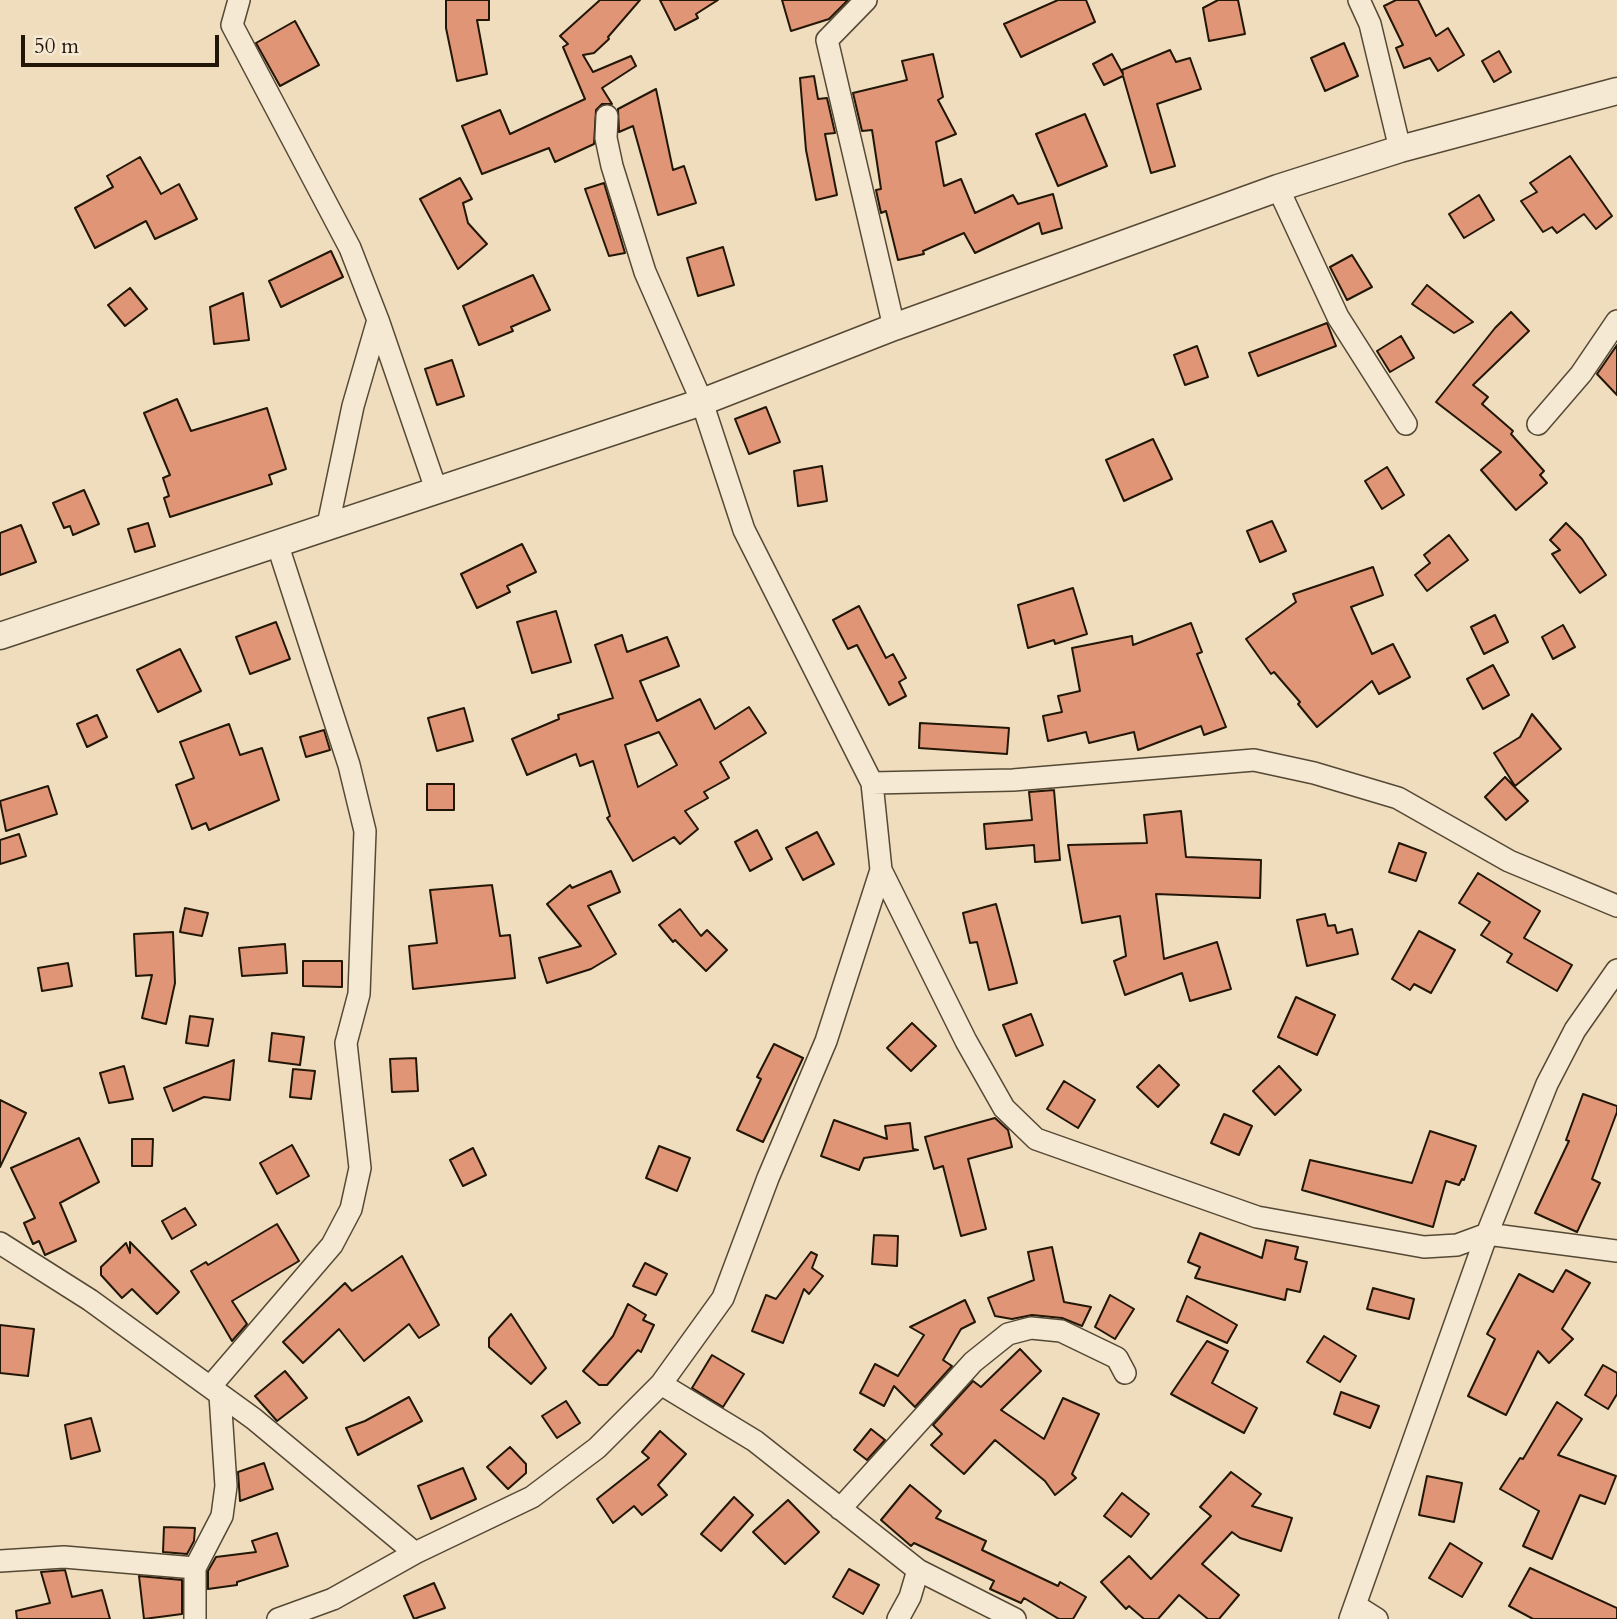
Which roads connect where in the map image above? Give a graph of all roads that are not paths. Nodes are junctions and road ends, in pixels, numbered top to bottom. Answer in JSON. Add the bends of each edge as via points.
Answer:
{"nodes":[{"id":1,"x":239,"y":0,"type":"edge"},
{"id":2,"x":866,"y":0,"type":"edge"},
{"id":3,"x":1359,"y":0,"type":"edge"},
{"id":4,"x":1617,"y":91,"type":"edge"},
{"id":5,"x":607,"y":116,"type":"dead end"},
{"id":6,"x":1400,"y":149,"type":"junction"},
{"id":7,"x":1278,"y":188,"type":"junction"},
{"id":8,"x":378,"y":320,"type":"junction"},
{"id":9,"x":1617,"y":321,"type":"edge"},
{"id":10,"x":894,"y":327,"type":"junction"},
{"id":11,"x":702,"y":402,"type":"junction"},
{"id":12,"x":1406,"y":424,"type":"dead end"},
{"id":13,"x":1538,"y":424,"type":"dead end"},
{"id":14,"x":437,"y":492,"type":"junction"},
{"id":15,"x":328,"y":525,"type":"junction"},
{"id":16,"x":277,"y":543,"type":"junction"},
{"id":17,"x":0,"y":636,"type":"edge"},
{"id":18,"x":872,"y":783,"type":"junction"},
{"id":19,"x":881,"y":870,"type":"junction"},
{"id":20,"x":1617,"y":906,"type":"edge"},
{"id":21,"x":1617,"y":970,"type":"edge"},
{"id":22,"x":1487,"y":1234,"type":"junction"},
{"id":23,"x":0,"y":1243,"type":"edge"},
{"id":24,"x":1617,"y":1251,"type":"edge"},
{"id":25,"x":1125,"y":1373,"type":"dead end"},
{"id":26,"x":661,"y":1384,"type":"junction"},
{"id":27,"x":215,"y":1391,"type":"junction"},
{"id":28,"x":840,"y":1509,"type":"junction"},
{"id":29,"x":415,"y":1553,"type":"junction"},
{"id":30,"x":0,"y":1561,"type":"edge"},
{"id":31,"x":195,"y":1568,"type":"junction"},
{"id":32,"x":918,"y":1570,"type":"junction"},
{"id":33,"x":1352,"y":1612,"type":"edge"},
{"id":34,"x":195,"y":1619,"type":"edge"},
{"id":35,"x":278,"y":1619,"type":"edge"},
{"id":36,"x":898,"y":1619,"type":"edge"},
{"id":37,"x":1015,"y":1619,"type":"edge"},
{"id":38,"x":1377,"y":1619,"type":"edge"}],
"edges":[{"from":1,"to":8,"type":"street","via":[[232,25],[350,248]]},
{"from":2,"to":10,"type":"street","via":[[827,40]]},
{"from":3,"to":6,"type":"street","via":[[1370,24]]},
{"from":4,"to":6,"type":"street"},
{"from":5,"to":11,"type":"street","via":[[612,166],[645,272]]},
{"from":6,"to":7,"type":"street"},
{"from":7,"to":10,"type":"street"},
{"from":7,"to":12,"type":"street","via":[[1338,317]]},
{"from":8,"to":14,"type":"street"},
{"from":8,"to":15,"type":"street","via":[[353,406]]},
{"from":9,"to":13,"type":"street","via":[[1581,374]]},
{"from":10,"to":11,"type":"street"},
{"from":11,"to":14,"type":"street"},
{"from":11,"to":18,"type":"street","via":[[744,530]]},
{"from":14,"to":15,"type":"street"},
{"from":15,"to":16,"type":"street"},
{"from":16,"to":17,"type":"street"},
{"from":16,"to":27,"type":"street","via":[[349,765],[365,831],[359,994],[346,1043],[360,1168],[351,1209],[332,1245]]},
{"from":18,"to":19,"type":"street"},
{"from":18,"to":20,"type":"street","via":[[1013,780],[1254,760],[1398,798],[1509,862]]},
{"from":19,"to":22,"type":"street","via":[[1004,1108],[1036,1139],[1257,1217],[1424,1247],[1457,1245]]},
{"from":19,"to":26,"type":"street","via":[[826,1041],[723,1298]]},
{"from":21,"to":22,"type":"street","via":[[1575,1030],[1547,1084]]},
{"from":22,"to":24,"type":"street"},
{"from":22,"to":33,"type":"street"},
{"from":23,"to":27,"type":"street","via":[[90,1300]]},
{"from":25,"to":28,"type":"street","via":[[1117,1358],[1061,1331],[1031,1328],[1007,1334],[973,1362]]},
{"from":26,"to":28,"type":"street","via":[[755,1441]]},
{"from":26,"to":29,"type":"street","via":[[597,1448],[532,1497]]},
{"from":27,"to":29,"type":"street"},
{"from":27,"to":31,"type":"street","via":[[226,1486],[222,1516]]},
{"from":28,"to":32,"type":"street"},
{"from":29,"to":35,"type":"street","via":[[333,1599]]},
{"from":30,"to":31,"type":"street","via":[[64,1557]]},
{"from":31,"to":34,"type":"street"},
{"from":32,"to":36,"type":"street"},
{"from":32,"to":37,"type":"street"},
{"from":33,"to":38,"type":"street"}]}
